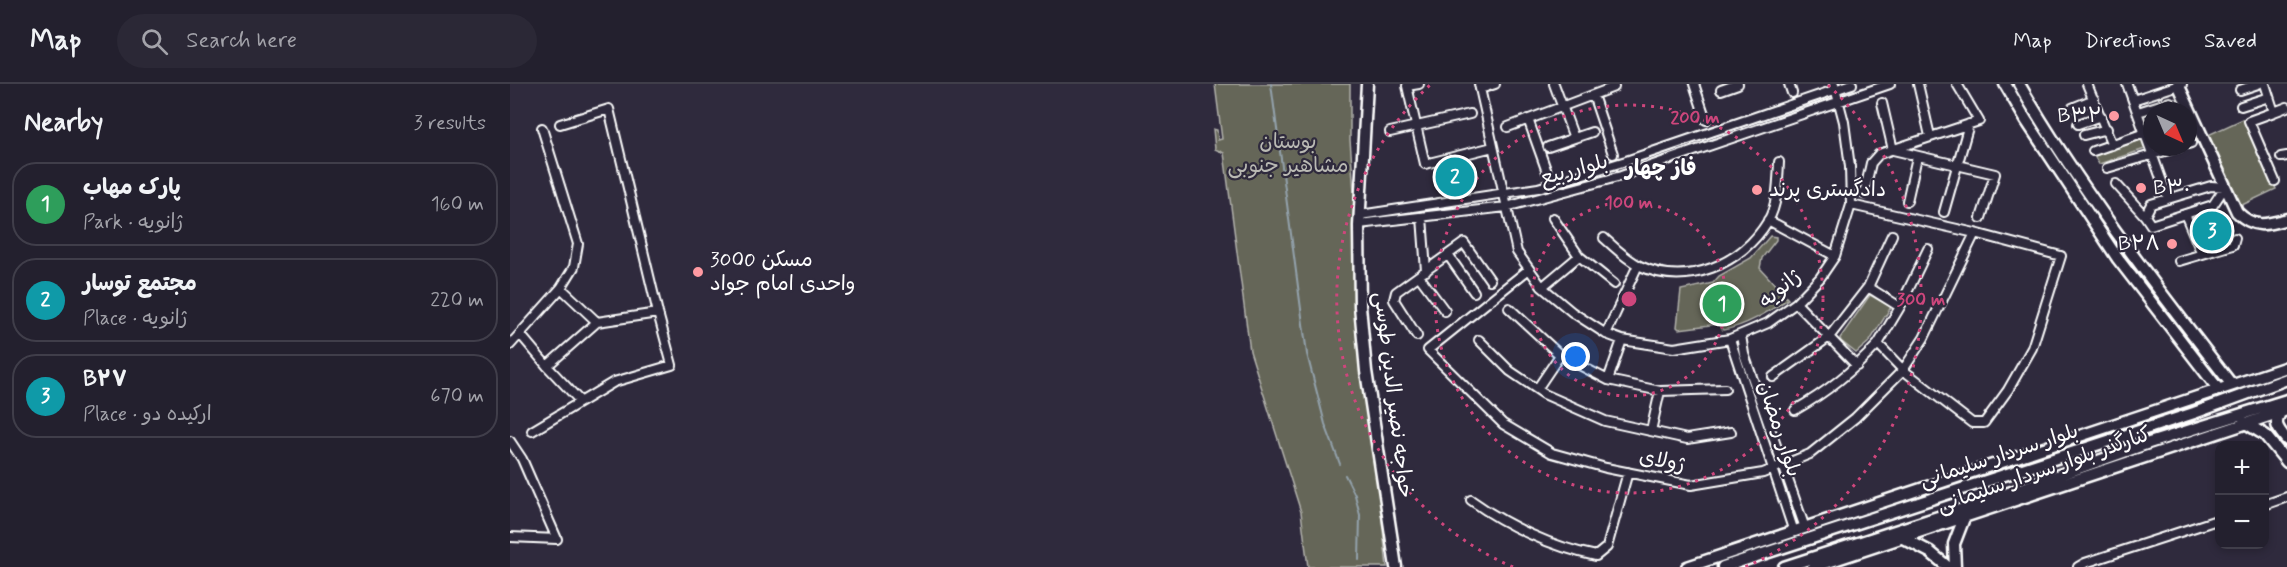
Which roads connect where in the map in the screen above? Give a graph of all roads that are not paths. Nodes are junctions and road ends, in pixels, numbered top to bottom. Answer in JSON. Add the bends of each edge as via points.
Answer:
{"nodes":[{"id":1,"x":1367,"y":84,"type":"edge"},
{"id":2,"x":1419,"y":84,"type":"edge"},
{"id":3,"x":1495,"y":84,"type":"edge"},
{"id":4,"x":1554,"y":84,"type":"edge"},
{"id":5,"x":1694,"y":84,"type":"edge"},
{"id":6,"x":1738,"y":84,"type":"edge"},
{"id":7,"x":1789,"y":84,"type":"edge"},
{"id":8,"x":1852,"y":84,"type":"edge"},
{"id":9,"x":1890,"y":84,"type":"edge"},
{"id":10,"x":1918,"y":84,"type":"edge"},
{"id":11,"x":1958,"y":84,"type":"edge"},
{"id":12,"x":2005,"y":84,"type":"edge"},
{"id":13,"x":2019,"y":84,"type":"edge"},
{"id":14,"x":2087,"y":84,"type":"edge"},
{"id":15,"x":2127,"y":84,"type":"edge"},
{"id":16,"x":2179,"y":84,"type":"edge"},
{"id":17,"x":2258,"y":84,"type":"edge"},
{"id":18,"x":2265,"y":84,"type":"edge"},
{"id":19,"x":1479,"y":87,"type":"edge"},
{"id":20,"x":1614,"y":87,"type":"dead end"},
{"id":21,"x":1835,"y":87,"type":"edge"},
{"id":22,"x":1721,"y":90,"type":"dead end"},
{"id":23,"x":2240,"y":90,"type":"dead end"},
{"id":24,"x":1792,"y":93,"type":"dead end"},
{"id":25,"x":1593,"y":94,"type":"junction"},
{"id":26,"x":2269,"y":98,"type":"junction"},
{"id":27,"x":2094,"y":99,"type":"junction"},
{"id":28,"x":2133,"y":100,"type":"junction"},
{"id":29,"x":1840,"y":101,"type":"junction"},
{"id":30,"x":1882,"y":103,"type":"dead end"},
{"id":31,"x":1562,"y":105,"type":"junction"},
{"id":32,"x":2241,"y":106,"type":"dead end"},
{"id":33,"x":2287,"y":107,"type":"edge"},
{"id":34,"x":2072,"y":108,"type":"dead end"},
{"id":35,"x":2143,"y":110,"type":"edge"},
{"id":36,"x":2138,"y":112,"type":"junction"},
{"id":37,"x":2274,"y":112,"type":"junction"},
{"id":38,"x":1470,"y":114,"type":"dead end"},
{"id":39,"x":2101,"y":117,"type":"junction"},
{"id":40,"x":1528,"y":119,"type":"junction"},
{"id":41,"x":1706,"y":120,"type":"dead end"},
{"id":42,"x":560,"y":124,"type":"dead end"},
{"id":43,"x":1969,"y":124,"type":"junction"},
{"id":44,"x":2078,"y":124,"type":"dead end"},
{"id":45,"x":1416,"y":126,"type":"junction"},
{"id":46,"x":1508,"y":127,"type":"dead end"},
{"id":47,"x":2143,"y":127,"type":"edge"},
{"id":48,"x":542,"y":128,"type":"dead end"},
{"id":49,"x":2107,"y":129,"type":"junction"},
{"id":50,"x":1390,"y":132,"type":"dead end"},
{"id":51,"x":1592,"y":132,"type":"dead end"},
{"id":52,"x":2143,"y":134,"type":"edge"},
{"id":53,"x":2084,"y":135,"type":"dead end"},
{"id":54,"x":1930,"y":136,"type":"junction"},
{"id":55,"x":1574,"y":138,"type":"junction"},
{"id":56,"x":2112,"y":145,"type":"junction"},
{"id":57,"x":1493,"y":147,"type":"junction"},
{"id":58,"x":1548,"y":147,"type":"dead end"},
{"id":59,"x":1893,"y":150,"type":"junction"},
{"id":60,"x":2092,"y":151,"type":"dead end"},
{"id":61,"x":1613,"y":153,"type":"dead end"},
{"id":62,"x":2153,"y":156,"type":"joint"},
{"id":63,"x":1917,"y":157,"type":"junction"},
{"id":64,"x":1626,"y":162,"type":"junction"},
{"id":65,"x":1779,"y":162,"type":"dead end"},
{"id":66,"x":1956,"y":166,"type":"junction"},
{"id":67,"x":2107,"y":168,"type":"dead end"},
{"id":68,"x":1547,"y":172,"type":"dead end"},
{"id":69,"x":1630,"y":173,"type":"junction"},
{"id":70,"x":2276,"y":181,"type":"dead end"},
{"id":71,"x":2116,"y":184,"type":"dead end"},
{"id":72,"x":2225,"y":187,"type":"junction"},
{"id":73,"x":1503,"y":193,"type":"junction"},
{"id":74,"x":1864,"y":194,"type":"dead end"},
{"id":75,"x":2168,"y":198,"type":"junction"},
{"id":76,"x":1907,"y":201,"type":"dead end"},
{"id":77,"x":1851,"y":206,"type":"junction"},
{"id":78,"x":1506,"y":207,"type":"junction"},
{"id":79,"x":1944,"y":212,"type":"dead end"},
{"id":80,"x":2185,"y":214,"type":"junction"},
{"id":81,"x":2145,"y":216,"type":"junction"},
{"id":82,"x":1422,"y":217,"type":"junction"},
{"id":83,"x":1554,"y":218,"type":"dead end"},
{"id":84,"x":1981,"y":218,"type":"dead end"},
{"id":85,"x":1359,"y":219,"type":"junction"},
{"id":86,"x":2287,"y":219,"type":"edge"},
{"id":87,"x":1768,"y":220,"type":"junction"},
{"id":88,"x":1975,"y":233,"type":"junction"},
{"id":89,"x":1892,"y":235,"type":"dead end"},
{"id":90,"x":1604,"y":238,"type":"dead end"},
{"id":91,"x":2235,"y":238,"type":"dead end"},
{"id":92,"x":1928,"y":249,"type":"dead end"},
{"id":93,"x":2202,"y":254,"type":"junction"},
{"id":94,"x":1448,"y":255,"type":"junction"},
{"id":95,"x":1579,"y":256,"type":"junction"},
{"id":96,"x":1834,"y":256,"type":"junction"},
{"id":97,"x":2179,"y":261,"type":"dead end"},
{"id":98,"x":1638,"y":265,"type":"junction"},
{"id":99,"x":1529,"y":269,"type":"junction"},
{"id":100,"x":1422,"y":273,"type":"junction"},
{"id":101,"x":1490,"y":280,"type":"dead end"},
{"id":102,"x":1614,"y":284,"type":"dead end"},
{"id":103,"x":1542,"y":287,"type":"junction"},
{"id":104,"x":1868,"y":287,"type":"junction"},
{"id":105,"x":561,"y":288,"type":"junction"},
{"id":106,"x":1474,"y":292,"type":"dead end"},
{"id":107,"x":1796,"y":303,"type":"junction"},
{"id":108,"x":1900,"y":307,"type":"junction"},
{"id":109,"x":1509,"y":308,"type":"dead end"},
{"id":110,"x":1445,"y":311,"type":"dead end"},
{"id":111,"x":658,"y":313,"type":"junction"},
{"id":112,"x":597,"y":322,"type":"junction"},
{"id":113,"x":520,"y":334,"type":"junction"},
{"id":114,"x":1606,"y":334,"type":"junction"},
{"id":115,"x":1735,"y":334,"type":"junction"},
{"id":116,"x":1417,"y":336,"type":"dead end"},
{"id":117,"x":2194,"y":336,"type":"junction"},
{"id":118,"x":1829,"y":337,"type":"junction"},
{"id":119,"x":1479,"y":340,"type":"dead end"},
{"id":120,"x":1622,"y":340,"type":"junction"},
{"id":121,"x":2182,"y":343,"type":"junction"},
{"id":122,"x":1878,"y":344,"type":"junction"},
{"id":123,"x":510,"y":345,"type":"edge"},
{"id":124,"x":1560,"y":355,"type":"junction"},
{"id":125,"x":547,"y":366,"type":"junction"},
{"id":126,"x":1857,"y":366,"type":"junction"},
{"id":127,"x":2287,"y":367,"type":"edge"},
{"id":128,"x":1903,"y":370,"type":"junction"},
{"id":129,"x":1773,"y":377,"type":"dead end"},
{"id":130,"x":2287,"y":379,"type":"edge"},
{"id":131,"x":1608,"y":380,"type":"junction"},
{"id":132,"x":2232,"y":386,"type":"junction"},
{"id":133,"x":1537,"y":389,"type":"junction"},
{"id":134,"x":1725,"y":389,"type":"dead end"},
{"id":135,"x":2219,"y":390,"type":"junction"},
{"id":136,"x":1660,"y":391,"type":"junction"},
{"id":137,"x":2287,"y":399,"type":"edge"},
{"id":138,"x":580,"y":401,"type":"junction"},
{"id":139,"x":1795,"y":410,"type":"dead end"},
{"id":140,"x":2283,"y":411,"type":"edge"},
{"id":141,"x":2226,"y":419,"type":"junction"},
{"id":142,"x":2250,"y":423,"type":"junction"},
{"id":143,"x":2277,"y":428,"type":"junction"},
{"id":144,"x":532,"y":431,"type":"dead end"},
{"id":145,"x":1651,"y":431,"type":"junction"},
{"id":146,"x":1731,"y":432,"type":"dead end"},
{"id":147,"x":2265,"y":435,"type":"junction"},
{"id":148,"x":2118,"y":438,"type":"junction"},
{"id":149,"x":2287,"y":440,"type":"edge"},
{"id":150,"x":510,"y":441,"type":"edge"},
{"id":151,"x":2088,"y":448,"type":"junction"},
{"id":152,"x":2119,"y":454,"type":"junction"},
{"id":153,"x":2095,"y":462,"type":"junction"},
{"id":154,"x":2287,"y":462,"type":"edge"},
{"id":155,"x":1785,"y":464,"type":"junction"},
{"id":156,"x":1773,"y":469,"type":"junction"},
{"id":157,"x":1628,"y":472,"type":"junction"},
{"id":158,"x":1958,"y":483,"type":"junction"},
{"id":159,"x":2287,"y":497,"type":"edge"},
{"id":160,"x":1471,"y":500,"type":"dead end"},
{"id":161,"x":2269,"y":504,"type":"edge"},
{"id":162,"x":1964,"y":518,"type":"junction"},
{"id":163,"x":2215,"y":521,"type":"edge"},
{"id":164,"x":1805,"y":528,"type":"junction"},
{"id":165,"x":1794,"y":532,"type":"junction"},
{"id":166,"x":510,"y":537,"type":"edge"},
{"id":167,"x":1903,"y":538,"type":"junction"},
{"id":168,"x":1829,"y":552,"type":"junction"},
{"id":169,"x":1847,"y":556,"type":"junction"},
{"id":170,"x":1396,"y":567,"type":"edge"},
{"id":171,"x":1688,"y":567,"type":"edge"},
{"id":172,"x":1722,"y":567,"type":"edge"},
{"id":173,"x":1784,"y":567,"type":"edge"},
{"id":174,"x":1814,"y":567,"type":"edge"},
{"id":175,"x":1948,"y":567,"type":"edge"},
{"id":176,"x":1955,"y":567,"type":"edge"},
{"id":177,"x":2078,"y":567,"type":"edge"}],
"edges":[{"from":1,"to":85,"type":"main road","name":"خواجه نصیر الدین طوسی"},
{"from":2,"to":45,"type":"street","via":[[1407,86]]},
{"from":3,"to":19,"type":"street"},
{"from":4,"to":31,"type":"street"},
{"from":5,"to":41,"type":"street"},
{"from":6,"to":22,"type":"street"},
{"from":7,"to":24,"type":"street"},
{"from":8,"to":21,"type":"street","name":"بلوارربیع"},
{"from":9,"to":29,"type":"street","name":"بلوارربیع"},
{"from":10,"to":54,"type":"street"},
{"from":11,"to":43,"type":"street","via":[[1979,121]]},
{"from":12,"to":121,"type":"main road","via":[[2118,260]]},
{"from":13,"to":117,"type":"main road","via":[[2130,254]]},
{"from":14,"to":27,"type":"street"},
{"from":15,"to":28,"type":"street"},
{"from":16,"to":28,"type":"street"},
{"from":16,"to":72,"type":"main road"},
{"from":17,"to":23,"type":"street"},
{"from":18,"to":26,"type":"street"},
{"from":19,"to":57,"type":"street","name":"ژانویه"},
{"from":20,"to":25,"type":"street"},
{"from":21,"to":29,"type":"street","name":"ژانویه"},
{"from":21,"to":64,"type":"street","name":"بلوارربیع"},
{"from":25,"to":31,"type":"street"},
{"from":25,"to":61,"type":"street"},
{"from":26,"to":32,"type":"street"},
{"from":26,"to":37,"type":"street"},
{"from":27,"to":34,"type":"street"},
{"from":27,"to":39,"type":"street"},
{"from":28,"to":36,"type":"street"},
{"from":29,"to":69,"type":"street","name":"بلوارربیع"},
{"from":29,"to":77,"type":"street","name":"ژانویه","via":[[1850,167]]},
{"from":30,"to":59,"type":"street"},
{"from":31,"to":40,"type":"street"},
{"from":31,"to":55,"type":"street"},
{"from":33,"to":37,"type":"street"},
{"from":35,"to":36,"type":"street"},
{"from":36,"to":47,"type":"street"},
{"from":37,"to":70,"type":"street","via":[[2249,121]]},
{"from":38,"to":45,"type":"street"},
{"from":39,"to":44,"type":"street"},
{"from":39,"to":49,"type":"street"},
{"from":40,"to":46,"type":"street"},
{"from":40,"to":68,"type":"street"},
{"from":42,"to":111,"type":"street","via":[[609,109]]},
{"from":43,"to":54,"type":"street"},
{"from":43,"to":66,"type":"street"},
{"from":45,"to":50,"type":"street"},
{"from":45,"to":57,"type":"street","via":[[1425,164]]},
{"from":48,"to":105,"type":"street","via":[[578,244],[574,267]]},
{"from":49,"to":53,"type":"street"},
{"from":49,"to":56,"type":"street"},
{"from":51,"to":55,"type":"street"},
{"from":52,"to":56,"type":"street"},
{"from":54,"to":59,"type":"street"},
{"from":55,"to":58,"type":"street"},
{"from":56,"to":60,"type":"street"},
{"from":57,"to":73,"type":"street","name":"ژانویه"},
{"from":59,"to":63,"type":"street"},
{"from":59,"to":74,"type":"street","via":[[1880,154],[1871,163]]},
{"from":62,"to":67,"type":"street"},
{"from":62,"to":75,"type":"street"},
{"from":63,"to":66,"type":"street"},
{"from":63,"to":76,"type":"street"},
{"from":64,"to":69,"type":"street"},
{"from":64,"to":73,"type":"street","name":"بلوارربیع","via":[[1538,188]]},
{"from":65,"to":87,"type":"street","via":[[1778,187]]},
{"from":66,"to":79,"type":"street"},
{"from":66,"to":84,"type":"street","via":[[1995,174]]},
{"from":69,"to":78,"type":"street","name":"بلوارربیع"},
{"from":71,"to":81,"type":"street"},
{"from":72,"to":75,"type":"street","via":[[2201,187]]},
{"from":72,"to":80,"type":"street","via":[[2213,205]]},
{"from":72,"to":86,"type":"main road","via":[[2237,212],[2250,223],[2264,226]]},
{"from":73,"to":78,"type":"street","name":"ژانویه"},
{"from":73,"to":85,"type":"street","name":"بلوارربیع"},
{"from":75,"to":81,"type":"street","via":[[2151,204]]},
{"from":77,"to":88,"type":"street"},
{"from":77,"to":96,"type":"street","name":"ژانویه"},
{"from":78,"to":82,"type":"street","name":"بلوارربیع"},
{"from":78,"to":99,"type":"street","name":"ژانویه","via":[[1517,252]]},
{"from":80,"to":81,"type":"street","via":[[2151,225]]},
{"from":80,"to":93,"type":"street"},
{"from":82,"to":85,"type":"street","name":"بلوارربیع"},
{"from":82,"to":100,"type":"street"},
{"from":83,"to":95,"type":"street"},
{"from":85,"to":170,"type":"main road","name":"خواجه نصیر الدین طوسی","via":[[1360,306],[1366,371]]},
{"from":87,"to":96,"type":"street"},
{"from":87,"to":98,"type":"street","via":[[1742,251],[1705,271],[1683,275]]},
{"from":88,"to":128,"type":"street","name":"ژولای","via":[[1924,338]]},
{"from":88,"to":128,"type":"street","via":[[2061,256],[2032,348],[1984,423],[1972,423]]},
{"from":89,"to":104,"type":"street"},
{"from":90,"to":98,"type":"street"},
{"from":91,"to":93,"type":"street","via":[[2233,245]]},
{"from":92,"to":108,"type":"street"},
{"from":93,"to":97,"type":"street"},
{"from":94,"to":100,"type":"street"},
{"from":94,"to":101,"type":"street","via":[[1464,243]]},
{"from":94,"to":106,"type":"street"},
{"from":95,"to":102,"type":"street"},
{"from":95,"to":103,"type":"street"},
{"from":96,"to":107,"type":"street","name":"ژانویه","via":[[1820,279]]},
{"from":98,"to":114,"type":"street"},
{"from":99,"to":103,"type":"street","name":"ژانویه"},
{"from":99,"to":157,"type":"street","name":"ژولای","via":[[1428,350],[1503,424],[1552,453]]},
{"from":100,"to":110,"type":"street"},
{"from":100,"to":116,"type":"street","via":[[1396,292],[1394,300]]},
{"from":103,"to":114,"type":"street","name":"ژانویه"},
{"from":104,"to":108,"type":"street"},
{"from":104,"to":118,"type":"street"},
{"from":105,"to":112,"type":"street"},
{"from":105,"to":113,"type":"street"},
{"from":107,"to":115,"type":"street","name":"ژانویه","via":[[1768,322]]},
{"from":107,"to":118,"type":"street"},
{"from":108,"to":122,"type":"street"},
{"from":109,"to":124,"type":"street"},
{"from":111,"to":112,"type":"street"},
{"from":111,"to":138,"type":"street","via":[[672,365],[614,382]]},
{"from":112,"to":125,"type":"street"},
{"from":113,"to":123,"type":"street"},
{"from":113,"to":125,"type":"street"},
{"from":114,"to":120,"type":"street","name":"ژانویه"},
{"from":115,"to":120,"type":"street","name":"ژانویه","via":[[1674,348]]},
{"from":115,"to":155,"type":"street","name":"بلوار رمضان"},
{"from":115,"to":156,"type":"street","name":"بلوار رمضان"},
{"from":117,"to":121,"type":"main road","via":[[2188,344]]},
{"from":117,"to":132,"type":"main road"},
{"from":118,"to":126,"type":"street"},
{"from":118,"to":129,"type":"street"},
{"from":119,"to":133,"type":"street","via":[[1510,371]]},
{"from":120,"to":131,"type":"street"},
{"from":121,"to":135,"type":"main road"},
{"from":122,"to":126,"type":"street"},
{"from":122,"to":128,"type":"street"},
{"from":124,"to":131,"type":"street"},
{"from":124,"to":133,"type":"street"},
{"from":125,"to":138,"type":"street"},
{"from":126,"to":139,"type":"street","via":[[1822,396]]},
{"from":127,"to":132,"type":"main road","name":"کنارگذر بلوار سردار سلیمانی"},
{"from":128,"to":155,"type":"street","name":"ژولای","via":[[1855,418],[1810,454]]},
{"from":130,"to":148,"type":"main road","name":"بلوار سردار سلیمانی"},
{"from":131,"to":136,"type":"street"},
{"from":132,"to":135,"type":"main road","name":"کنارگذر بلوار سردار سلیمانی"},
{"from":133,"to":145,"type":"street","via":[[1605,422]]},
{"from":134,"to":136,"type":"street"},
{"from":135,"to":158,"type":"main road","name":"کنارگذر بلوار سردار سلیمانی"},
{"from":136,"to":145,"type":"street"},
{"from":137,"to":141,"type":"main road","name":"بلوار سردار سلیمانی"},
{"from":138,"to":144,"type":"street"},
{"from":140,"to":142,"type":"main road","name":"کنارگذر بلوار سردار سلیمانی"},
{"from":140,"to":143,"type":"main road","via":[[2276,420]]},
{"from":141,"to":142,"type":"main road"},
{"from":141,"to":152,"type":"main road","name":"بلوار سردار سلیمانی"},
{"from":142,"to":147,"type":"main road"},
{"from":142,"to":162,"type":"main road","name":"کنارگذر بلوار سردار سلیمانی"},
{"from":143,"to":147,"type":"main road"},
{"from":143,"to":149,"type":"main road"},
{"from":145,"to":146,"type":"street","via":[[1687,439]]},
{"from":147,"to":154,"type":"main road"},
{"from":148,"to":151,"type":"main road","name":"بلوار سردار سلیمانی"},
{"from":148,"to":152,"type":"main road","via":[[2113,447]]},
{"from":150,"to":166,"type":"street","via":[[522,459],[557,539]]},
{"from":151,"to":153,"type":"main road","via":[[2097,451]]},
{"from":151,"to":158,"type":"main road","name":"بلوار سردار سلیمانی"},
{"from":152,"to":153,"type":"main road","name":"بلوار سردار سلیمانی"},
{"from":153,"to":168,"type":"main road","name":"بلوار سردار سلیمانی"},
{"from":155,"to":156,"type":"street","name":"ژولای"},
{"from":155,"to":164,"type":"street","name":"بلوار رمضان"},
{"from":156,"to":157,"type":"street","name":"ژولای","via":[[1691,485]]},
{"from":156,"to":165,"type":"street","name":"بلوار رمضان"},
{"from":157,"to":160,"type":"street","via":[[1607,547],[1596,556],[1520,529]]},
{"from":158,"to":164,"type":"main road","name":"کنارگذر بلوار سردار سلیمانی"},
{"from":158,"to":172,"type":"main road","name":"بلوار سردار سلیمانی"},
{"from":159,"to":161,"type":"street"},
{"from":162,"to":167,"type":"main road","name":"کنارگذر بلوار سردار سلیمانی"},
{"from":162,"to":176,"type":"main road","via":[[1954,544]]},
{"from":163,"to":177,"type":"street"},
{"from":164,"to":165,"type":"main road","name":"کنارگذر بلوار سردار سلیمانی"},
{"from":165,"to":171,"type":"main road","name":"کنارگذر بلوار سردار سلیمانی"},
{"from":167,"to":169,"type":"main road","name":"کنارگذر بلوار سردار سلیمانی"},
{"from":167,"to":175,"type":"main road"},
{"from":168,"to":169,"type":"main road"},
{"from":168,"to":173,"type":"main road","name":"بلوار سردار سلیمانی"},
{"from":168,"to":174,"type":"main road"},
{"from":169,"to":174,"type":"main road","name":"کنارگذر بلوار سردار سلیمانی"}]}
